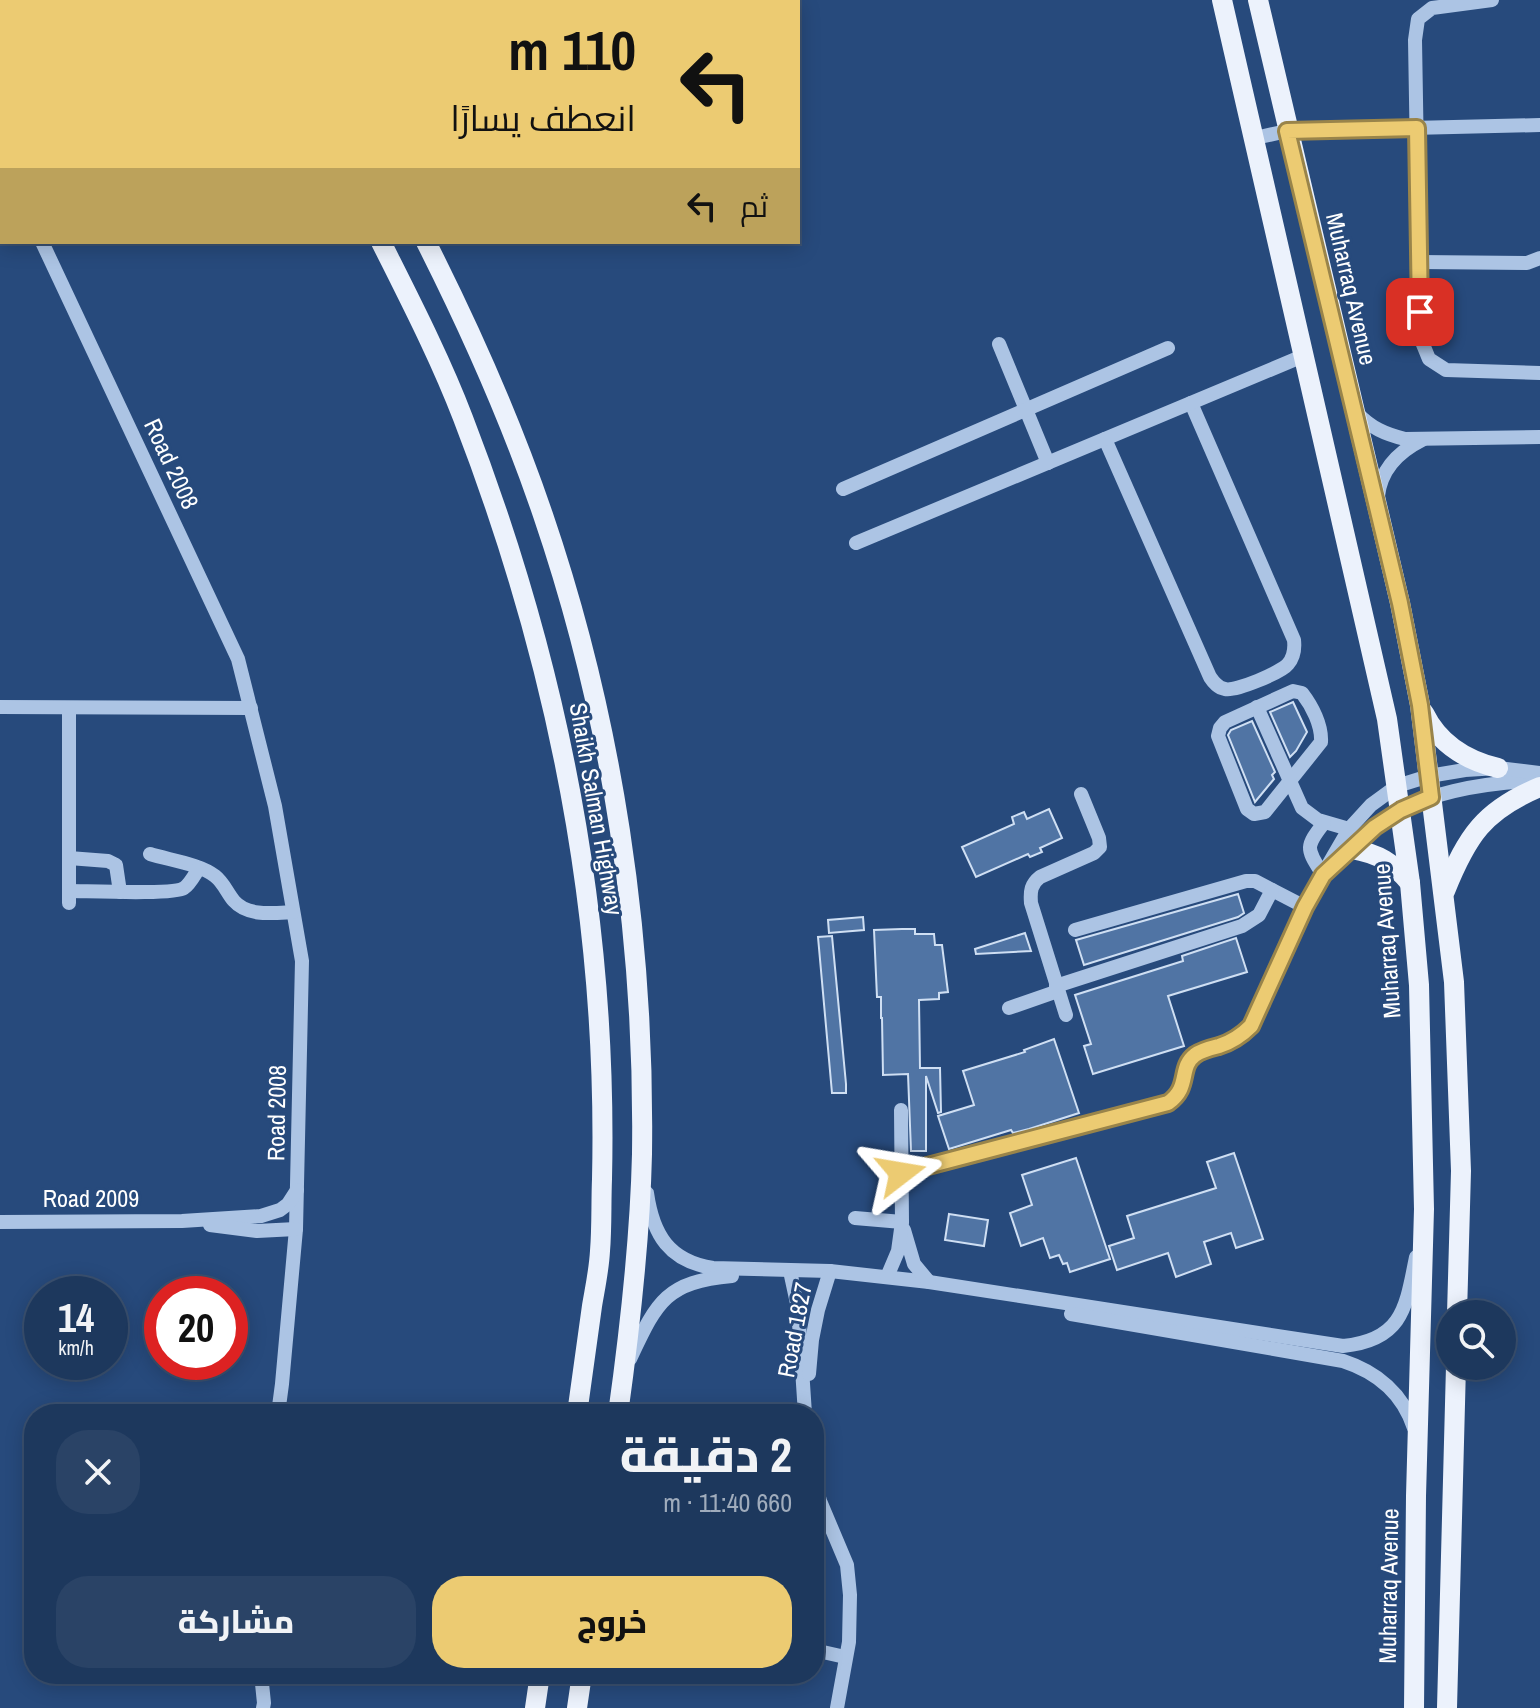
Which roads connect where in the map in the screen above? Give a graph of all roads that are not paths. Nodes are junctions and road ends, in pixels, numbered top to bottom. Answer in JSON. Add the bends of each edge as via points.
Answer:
{"nodes":[{"id":1,"x":1222,"y":0,"type":"edge"},
{"id":2,"x":1258,"y":0,"type":"edge"},
{"id":3,"x":1492,"y":0,"type":"edge"},
{"id":4,"x":1540,"y":125,"type":"edge"},
{"id":5,"x":1417,"y":128,"type":"junction"},
{"id":6,"x":1287,"y":131,"type":"junction"},
{"id":7,"x":1255,"y":138,"type":"junction"},
{"id":8,"x":43,"y":244,"type":"edge"},
{"id":9,"x":382,"y":244,"type":"edge"},
{"id":10,"x":427,"y":244,"type":"edge"},
{"id":11,"x":436,"y":244,"type":"edge"},
{"id":12,"x":1540,"y":258,"type":"edge"},
{"id":13,"x":1419,"y":262,"type":"junction"},
{"id":14,"x":451,"y":291,"type":"junction"},
{"id":15,"x":999,"y":344,"type":"dead end"},
{"id":16,"x":1168,"y":348,"type":"dead end"},
{"id":17,"x":1303,"y":356,"type":"junction"},
{"id":18,"x":1540,"y":373,"type":"edge"},
{"id":19,"x":1346,"y":380,"type":"junction"},
{"id":20,"x":1191,"y":403,"type":"junction"},
{"id":21,"x":1026,"y":409,"type":"junction"},
{"id":22,"x":1353,"y":409,"type":"junction"},
{"id":23,"x":1540,"y":437,"type":"edge"},
{"id":24,"x":1426,"y":438,"type":"junction"},
{"id":25,"x":1105,"y":439,"type":"junction"},
{"id":26,"x":1048,"y":463,"type":"junction"},
{"id":27,"x":843,"y":489,"type":"dead end"},
{"id":28,"x":1376,"y":508,"type":"junction"},
{"id":29,"x":856,"y":543,"type":"dead end"},
{"id":30,"x":1420,"y":705,"type":"junction"},
{"id":31,"x":0,"y":707,"type":"edge"},
{"id":32,"x":1257,"y":707,"type":"junction"},
{"id":33,"x":69,"y":708,"type":"junction"},
{"id":34,"x":251,"y":708,"type":"junction"},
{"id":35,"x":1498,"y":768,"type":"junction"},
{"id":36,"x":1540,"y":773,"type":"edge"},
{"id":37,"x":1429,"y":776,"type":"junction"},
{"id":38,"x":1540,"y":780,"type":"edge"},
{"id":39,"x":1290,"y":781,"type":"junction"},
{"id":40,"x":1397,"y":786,"type":"junction"},
{"id":41,"x":1540,"y":787,"type":"edge"},
{"id":42,"x":1081,"y":794,"type":"dead end"},
{"id":43,"x":1431,"y":797,"type":"junction"},
{"id":44,"x":1401,"y":810,"type":"junction"},
{"id":45,"x":1324,"y":823,"type":"junction"},
{"id":46,"x":1350,"y":839,"type":"junction"},
{"id":47,"x":150,"y":854,"type":"dead end"},
{"id":48,"x":69,"y":858,"type":"junction"},
{"id":49,"x":199,"y":868,"type":"junction"},
{"id":50,"x":1323,"y":875,"type":"junction"},
{"id":51,"x":1410,"y":883,"type":"junction"},
{"id":52,"x":1272,"y":890,"type":"junction"},
{"id":53,"x":120,"y":892,"type":"junction"},
{"id":54,"x":1443,"y":895,"type":"junction"},
{"id":55,"x":1305,"y":907,"type":"junction"},
{"id":56,"x":293,"y":912,"type":"junction"},
{"id":57,"x":1075,"y":930,"type":"dead end"},
{"id":58,"x":1057,"y":989,"type":"junction"},
{"id":59,"x":1009,"y":1008,"type":"dead end"},
{"id":60,"x":1066,"y":1015,"type":"dead end"},
{"id":61,"x":901,"y":1110,"type":"dead end"},
{"id":62,"x":642,"y":1155,"type":"junction"},
{"id":63,"x":901,"y":1173,"type":"junction"},
{"id":64,"x":298,"y":1188,"type":"junction"},
{"id":65,"x":1424,"y":1209,"type":"junction"},
{"id":66,"x":855,"y":1218,"type":"dead end"},
{"id":67,"x":182,"y":1221,"type":"junction"},
{"id":68,"x":0,"y":1222,"type":"edge"},
{"id":69,"x":902,"y":1222,"type":"junction"},
{"id":70,"x":296,"y":1229,"type":"junction"},
{"id":71,"x":791,"y":1275,"type":"junction"},
{"id":72,"x":829,"y":1275,"type":"junction"},
{"id":73,"x":887,"y":1277,"type":"junction"},
{"id":74,"x":929,"y":1282,"type":"junction"},
{"id":75,"x":1457,"y":1300,"type":"edge"},
{"id":76,"x":624,"y":1370,"type":"junction"},
{"id":77,"x":1456,"y":1380,"type":"edge"},
{"id":78,"x":804,"y":1398,"type":"junction"},
{"id":79,"x":279,"y":1404,"type":"edge"},
{"id":80,"x":578,"y":1404,"type":"edge"},
{"id":81,"x":619,"y":1404,"type":"edge"},
{"id":82,"x":804,"y":1404,"type":"edge"},
{"id":83,"x":1417,"y":1439,"type":"junction"},
{"id":84,"x":824,"y":1517,"type":"edge"},
{"id":85,"x":824,"y":1652,"type":"edge"},
{"id":86,"x":845,"y":1657,"type":"junction"},
{"id":87,"x":262,"y":1684,"type":"edge"},
{"id":88,"x":539,"y":1684,"type":"edge"},
{"id":89,"x":581,"y":1684,"type":"edge"},
{"id":90,"x":263,"y":1708,"type":"edge"},
{"id":91,"x":535,"y":1708,"type":"edge"},
{"id":92,"x":577,"y":1708,"type":"edge"},
{"id":93,"x":837,"y":1708,"type":"edge"},
{"id":94,"x":1414,"y":1708,"type":"edge"},
{"id":95,"x":1447,"y":1708,"type":"edge"}],
"edges":[{"from":1,"to":7,"type":"main road","name":"Muharraq Avenue"},
{"from":2,"to":6,"type":"main road","name":"Muharraq Avenue"},
{"from":3,"to":5,"type":"street","via":[[1432,8],[1418,19]]},
{"from":4,"to":5,"type":"street"},
{"from":5,"to":6,"type":"street"},
{"from":5,"to":13,"type":"street"},
{"from":6,"to":7,"type":"street"},
{"from":6,"to":19,"type":"main road","name":"Muharraq Avenue"},
{"from":7,"to":17,"type":"main road","name":"Muharraq Avenue"},
{"from":8,"to":34,"type":"street","name":"Road 2008","via":[[238,659]]},
{"from":9,"to":80,"type":"main road","name":"Shaikh Salman Highway","via":[[462,415],[504,529],[538,644],[583,866],[598,1001],[603,1122],[600,1253]]},
{"from":10,"to":14,"type":"main road","name":"Shaikh Salman Highway"},
{"from":11,"to":14,"type":"street"},
{"from":12,"to":13,"type":"street","via":[[1527,263]]},
{"from":13,"to":18,"type":"street","via":[[1420,337],[1429,359],[1446,370]]},
{"from":14,"to":62,"type":"main road","name":"Shaikh Salman Highway","via":[[543,516],[600,725],[620,832],[638,993]]},
{"from":15,"to":21,"type":"street"},
{"from":16,"to":21,"type":"street"},
{"from":17,"to":19,"type":"main road","via":[[1324,362]]},
{"from":17,"to":20,"type":"street"},
{"from":17,"to":40,"type":"main road","name":"Muharraq Avenue","via":[[1384,705]]},
{"from":19,"to":22,"type":"main road","name":"Muharraq Avenue"},
{"from":20,"to":25,"type":"street"},
{"from":20,"to":25,"type":"street","via":[[1294,640],[1294,655],[1285,667],[1237,688],[1225,689],[1210,677]]},
{"from":21,"to":26,"type":"street"},
{"from":21,"to":27,"type":"street"},
{"from":22,"to":24,"type":"street","via":[[1385,434]]},
{"from":22,"to":28,"type":"main road","name":"Muharraq Avenue"},
{"from":23,"to":24,"type":"street"},
{"from":24,"to":28,"type":"street","via":[[1389,465]]},
{"from":25,"to":26,"type":"street"},
{"from":26,"to":29,"type":"street"},
{"from":28,"to":30,"type":"main road","name":"Muharraq Avenue"},
{"from":30,"to":35,"type":"main road","via":[[1430,724],[1459,754]]},
{"from":30,"to":37,"type":"main road","name":"Muharraq Avenue"},
{"from":31,"to":33,"type":"street"},
{"from":32,"to":39,"type":"street"},
{"from":32,"to":39,"type":"street","via":[[1293,691],[1309,701],[1321,742]]},
{"from":32,"to":39,"type":"street","via":[[1225,722],[1218,736],[1247,809],[1265,812]]},
{"from":33,"to":34,"type":"street"},
{"from":33,"to":48,"type":"street"},
{"from":34,"to":56,"type":"street","name":"Road 2008"},
{"from":35,"to":36,"type":"street"},
{"from":35,"to":37,"type":"street"},
{"from":37,"to":40,"type":"street"},
{"from":37,"to":43,"type":"main road","name":"Muharraq Avenue"},
{"from":38,"to":43,"type":"street"},
{"from":39,"to":45,"type":"street","via":[[1302,808]]},
{"from":40,"to":44,"type":"main road","name":"Muharraq Avenue"},
{"from":40,"to":46,"type":"street","via":[[1371,805]]},
{"from":41,"to":54,"type":"main road","via":[[1516,797],[1481,825]]},
{"from":42,"to":58,"type":"street","via":[[1100,847],[1040,877],[1030,889]]},
{"from":43,"to":44,"type":"street"},
{"from":43,"to":54,"type":"main road","name":"Muharraq Avenue"},
{"from":44,"to":46,"type":"street"},
{"from":44,"to":51,"type":"main road","name":"Muharraq Avenue"},
{"from":45,"to":46,"type":"street"},
{"from":45,"to":50,"type":"street","via":[[1310,848]]},
{"from":46,"to":50,"type":"street"},
{"from":46,"to":51,"type":"main road","via":[[1385,859]]},
{"from":47,"to":49,"type":"street"},
{"from":48,"to":53,"type":"street","via":[[116,865]]},
{"from":48,"to":53,"type":"street","via":[[69,897]]},
{"from":49,"to":53,"type":"street","via":[[181,890]]},
{"from":49,"to":56,"type":"street","via":[[215,876],[246,910]]},
{"from":50,"to":55,"type":"street"},
{"from":51,"to":65,"type":"main road","name":"Muharraq Avenue","via":[[1419,985]]},
{"from":52,"to":55,"type":"street"},
{"from":52,"to":57,"type":"street","via":[[1246,881]]},
{"from":52,"to":58,"type":"street","via":[[1259,915],[1242,926]]},
{"from":54,"to":75,"type":"main road","name":"Muharraq Avenue","via":[[1454,982],[1461,1171]]},
{"from":55,"to":63,"type":"street","via":[[1251,1026],[1189,1061],[1181,1089],[1168,1103]]},
{"from":56,"to":64,"type":"street","name":"Road 2008","via":[[302,961]]},
{"from":58,"to":59,"type":"street"},
{"from":58,"to":60,"type":"street"},
{"from":61,"to":63,"type":"street"},
{"from":62,"to":71,"type":"street","via":[[649,1212],[679,1258],[713,1268]]},
{"from":62,"to":76,"type":"main road","name":"Shaikh Salman Highway"},
{"from":63,"to":69,"type":"street"},
{"from":64,"to":67,"type":"street","name":"Road 2009","via":[[288,1204],[271,1214]]},
{"from":64,"to":70,"type":"street"},
{"from":65,"to":74,"type":"street","via":[[1407,1304],[1388,1330],[1359,1344],[1327,1344]]},
{"from":65,"to":83,"type":"main road","name":"Muharraq Avenue"},
{"from":66,"to":69,"type":"street"},
{"from":67,"to":68,"type":"street","name":"Road 2009"},
{"from":67,"to":70,"type":"street","name":"Road 2009","via":[[257,1231]]},
{"from":69,"to":73,"type":"street"},
{"from":69,"to":74,"type":"street","via":[[914,1264]]},
{"from":70,"to":79,"type":"street"},
{"from":71,"to":72,"type":"street"},
{"from":71,"to":76,"type":"street","via":[[731,1276],[677,1289],[647,1322]]},
{"from":71,"to":78,"type":"street","name":"Road 1827"},
{"from":72,"to":73,"type":"street"},
{"from":72,"to":78,"type":"street","name":"Road 1827"},
{"from":72,"to":83,"type":"street","via":[[1343,1361],[1389,1386],[1407,1410]]},
{"from":73,"to":74,"type":"street"},
{"from":76,"to":81,"type":"main road","name":"Shaikh Salman Highway"},
{"from":77,"to":95,"type":"main road"},
{"from":78,"to":82,"type":"street","name":"Road 1827"},
{"from":83,"to":94,"type":"main road","name":"Muharraq Avenue"},
{"from":84,"to":86,"type":"street","via":[[847,1565]]},
{"from":85,"to":86,"type":"street"},
{"from":86,"to":93,"type":"street"},
{"from":87,"to":90,"type":"street"},
{"from":88,"to":91,"type":"main road"},
{"from":89,"to":92,"type":"main road"}]}
